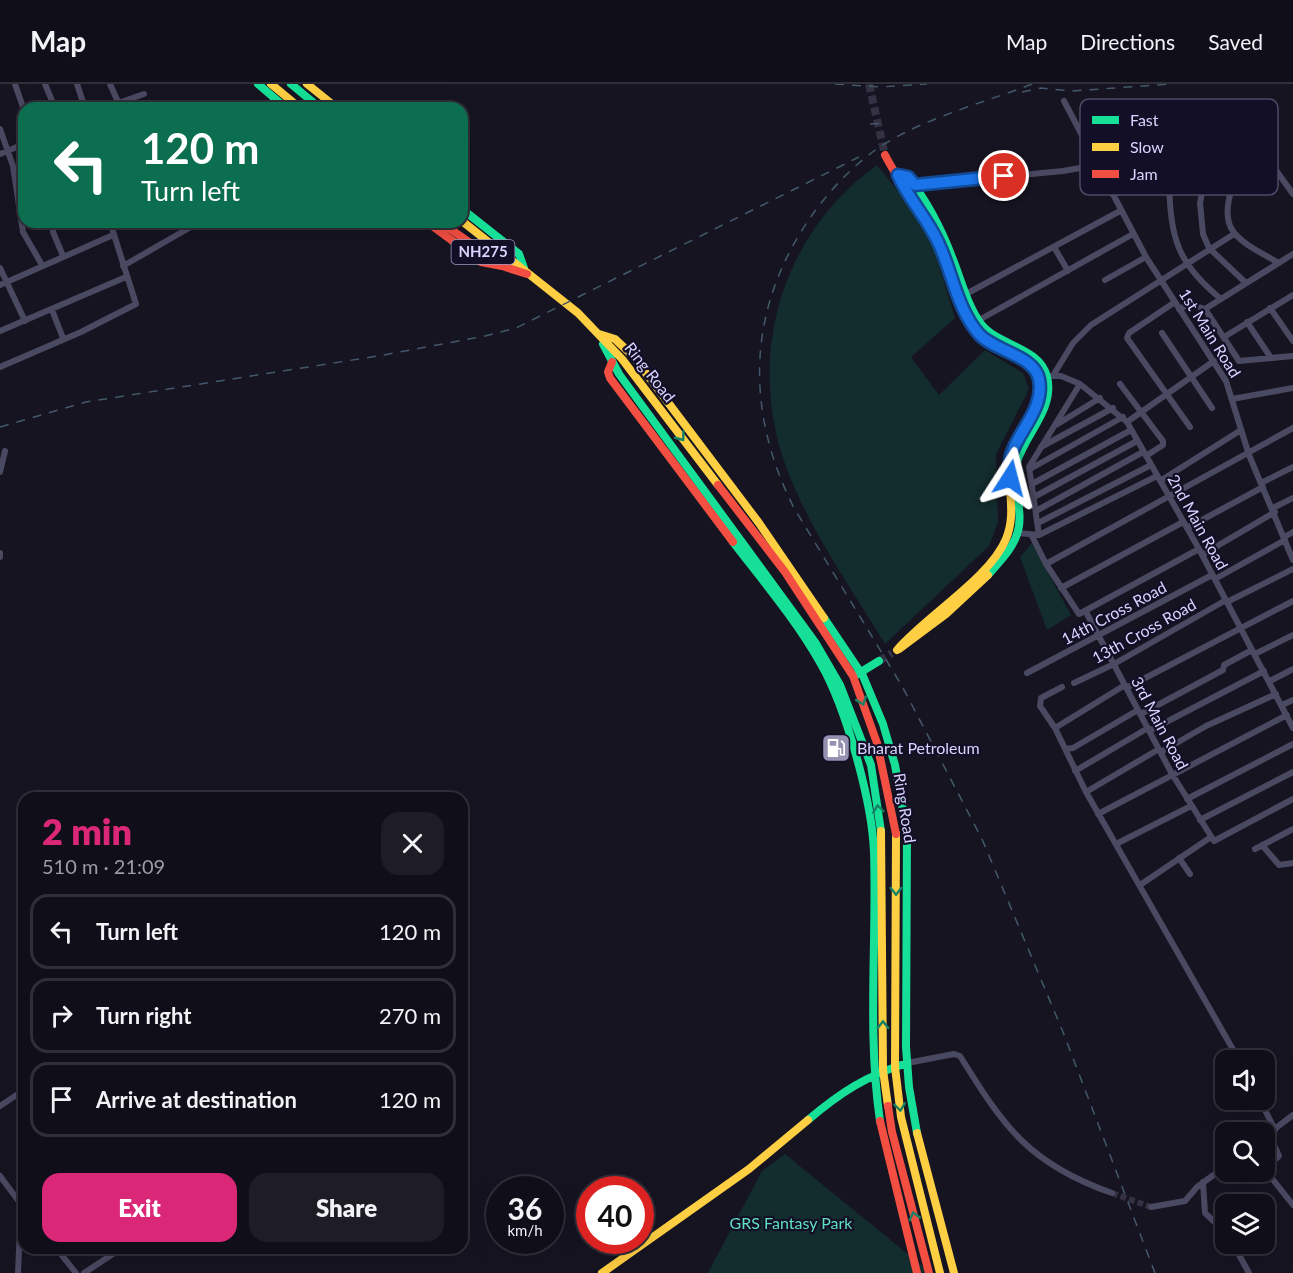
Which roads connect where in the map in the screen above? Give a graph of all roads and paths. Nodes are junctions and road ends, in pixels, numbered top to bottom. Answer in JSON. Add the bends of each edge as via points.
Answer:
{"nodes":[{"id":1,"x":15,"y":84,"type":"edge"},
{"id":2,"x":45,"y":84,"type":"edge"},
{"id":3,"x":77,"y":84,"type":"edge"},
{"id":4,"x":110,"y":84,"type":"edge"},
{"id":5,"x":258,"y":84,"type":"edge"},
{"id":6,"x":271,"y":84,"type":"edge"},
{"id":7,"x":291,"y":84,"type":"edge"},
{"id":8,"x":307,"y":84,"type":"edge"},
{"id":9,"x":144,"y":94,"type":"dead end"},
{"id":10,"x":130,"y":99,"type":"junction"},
{"id":11,"x":1064,"y":101,"type":"dead end"},
{"id":12,"x":21,"y":102,"type":"edge"},
{"id":13,"x":52,"y":102,"type":"edge"},
{"id":14,"x":83,"y":102,"type":"edge"},
{"id":15,"x":118,"y":102,"type":"joint"},
{"id":16,"x":131,"y":102,"type":"edge"},
{"id":17,"x":279,"y":102,"type":"edge"},
{"id":18,"x":293,"y":102,"type":"edge"},
{"id":19,"x":313,"y":102,"type":"edge"},
{"id":20,"x":330,"y":102,"type":"edge"},
{"id":21,"x":0,"y":129,"type":"edge"},
{"id":22,"x":1080,"y":133,"type":"edge"},
{"id":23,"x":18,"y":147,"type":"edge"},
{"id":24,"x":8,"y":151,"type":"junction"},
{"id":25,"x":0,"y":154,"type":"edge"},
{"id":26,"x":885,"y":155,"type":"tunnel mouth"},
{"id":27,"x":1080,"y":167,"type":"edge"},
{"id":28,"x":1278,"y":173,"type":"edge"},
{"id":29,"x":898,"y":175,"type":"junction"},
{"id":30,"x":915,"y":185,"type":"junction"},
{"id":31,"x":1293,"y":194,"type":"edge"},
{"id":32,"x":18,"y":195,"type":"edge"},
{"id":33,"x":1112,"y":195,"type":"edge"},
{"id":34,"x":1170,"y":195,"type":"edge"},
{"id":35,"x":1202,"y":195,"type":"edge"},
{"id":36,"x":1230,"y":195,"type":"edge"},
{"id":37,"x":1120,"y":211,"type":"junction"},
{"id":38,"x":468,"y":214,"type":"edge"},
{"id":39,"x":468,"y":226,"type":"edge"},
{"id":40,"x":22,"y":228,"type":"edge"},
{"id":41,"x":53,"y":228,"type":"edge"},
{"id":42,"x":111,"y":228,"type":"edge"},
{"id":43,"x":189,"y":228,"type":"dead end"},
{"id":44,"x":435,"y":228,"type":"edge"},
{"id":45,"x":449,"y":228,"type":"edge"},
{"id":46,"x":1133,"y":234,"type":"junction"},
{"id":47,"x":1234,"y":234,"type":"junction"},
{"id":48,"x":113,"y":235,"type":"junction"},
{"id":49,"x":1054,"y":247,"type":"junction"},
{"id":50,"x":1209,"y":248,"type":"junction"},
{"id":51,"x":1293,"y":254,"type":"edge"},
{"id":52,"x":63,"y":256,"type":"junction"},
{"id":53,"x":1146,"y":257,"type":"junction"},
{"id":54,"x":1185,"y":263,"type":"junction"},
{"id":55,"x":1279,"y":263,"type":"junction"},
{"id":56,"x":42,"y":265,"type":"junction"},
{"id":57,"x":123,"y":266,"type":"junction"},
{"id":58,"x":505,"y":267,"type":"junction"},
{"id":59,"x":0,"y":268,"type":"edge"},
{"id":60,"x":524,"y":268,"type":"junction"},
{"id":61,"x":1068,"y":271,"type":"junction"},
{"id":62,"x":530,"y":275,"type":"junction"},
{"id":63,"x":126,"y":277,"type":"junction"},
{"id":64,"x":1106,"y":280,"type":"dead end"},
{"id":65,"x":1161,"y":280,"type":"junction"},
{"id":66,"x":8,"y":281,"type":"junction"},
{"id":67,"x":1246,"y":283,"type":"junction"},
{"id":68,"x":0,"y":285,"type":"edge"},
{"id":69,"x":966,"y":294,"type":"junction"},
{"id":70,"x":1293,"y":295,"type":"edge"},
{"id":71,"x":1221,"y":299,"type":"junction"},
{"id":72,"x":1175,"y":302,"type":"junction"},
{"id":73,"x":1270,"y":308,"type":"junction"},
{"id":74,"x":1179,"y":309,"type":"junction"},
{"id":75,"x":1205,"y":309,"type":"junction"},
{"id":76,"x":52,"y":310,"type":"junction"},
{"id":77,"x":979,"y":320,"type":"junction"},
{"id":78,"x":25,"y":321,"type":"junction"},
{"id":79,"x":1247,"y":322,"type":"junction"},
{"id":80,"x":591,"y":327,"type":"junction"},
{"id":81,"x":0,"y":331,"type":"edge"},
{"id":82,"x":1162,"y":333,"type":"dead end"},
{"id":83,"x":63,"y":338,"type":"junction"},
{"id":84,"x":1224,"y":338,"type":"junction"},
{"id":85,"x":1293,"y":340,"type":"edge"},
{"id":86,"x":1293,"y":356,"type":"edge"},
{"id":87,"x":1271,"y":358,"type":"junction"},
{"id":88,"x":1214,"y":361,"type":"junction"},
{"id":89,"x":612,"y":362,"type":"junction"},
{"id":90,"x":0,"y":367,"type":"edge"},
{"id":91,"x":1047,"y":376,"type":"junction"},
{"id":92,"x":1191,"y":377,"type":"junction"},
{"id":93,"x":1080,"y":384,"type":"junction"},
{"id":94,"x":1120,"y":384,"type":"dead end"},
{"id":95,"x":1293,"y":388,"type":"edge"},
{"id":96,"x":1166,"y":394,"type":"junction"},
{"id":97,"x":1100,"y":398,"type":"junction"},
{"id":98,"x":1232,"y":399,"type":"junction"},
{"id":99,"x":1113,"y":408,"type":"junction"},
{"id":100,"x":1212,"y":408,"type":"dead end"},
{"id":101,"x":1141,"y":412,"type":"junction"},
{"id":102,"x":1125,"y":419,"type":"junction"},
{"id":103,"x":1053,"y":426,"type":"junction"},
{"id":104,"x":1190,"y":427,"type":"dead end"},
{"id":105,"x":1293,"y":428,"type":"edge"},
{"id":106,"x":1131,"y":430,"type":"junction"},
{"id":107,"x":1241,"y":430,"type":"junction"},
{"id":108,"x":1137,"y":441,"type":"junction"},
{"id":109,"x":1040,"y":447,"type":"junction"},
{"id":110,"x":5,"y":451,"type":"dead end"},
{"id":111,"x":1145,"y":454,"type":"junction"},
{"id":112,"x":1249,"y":454,"type":"junction"},
{"id":113,"x":1150,"y":465,"type":"junction"},
{"id":114,"x":1293,"y":467,"type":"edge"},
{"id":115,"x":1030,"y":469,"type":"junction"},
{"id":116,"x":0,"y":472,"type":"edge"},
{"id":117,"x":1158,"y":478,"type":"junction"},
{"id":118,"x":1032,"y":484,"type":"junction"},
{"id":119,"x":1262,"y":485,"type":"junction"},
{"id":120,"x":1034,"y":497,"type":"junction"},
{"id":121,"x":1169,"y":497,"type":"junction"},
{"id":122,"x":1293,"y":498,"type":"edge"},
{"id":123,"x":1274,"y":510,"type":"junction"},
{"id":124,"x":1036,"y":511,"type":"junction"},
{"id":125,"x":1038,"y":523,"type":"junction"},
{"id":126,"x":1185,"y":525,"type":"junction"},
{"id":127,"x":1018,"y":532,"type":"junction"},
{"id":128,"x":1293,"y":532,"type":"edge"},
{"id":129,"x":1036,"y":536,"type":"junction"},
{"id":130,"x":1285,"y":538,"type":"junction"},
{"id":131,"x":1201,"y":552,"type":"junction"},
{"id":132,"x":1293,"y":560,"type":"edge"},
{"id":133,"x":1046,"y":564,"type":"junction"},
{"id":134,"x":1293,"y":569,"type":"edge"},
{"id":135,"x":1214,"y":577,"type":"junction"},
{"id":136,"x":1061,"y":588,"type":"junction"},
{"id":137,"x":1226,"y":601,"type":"junction"},
{"id":138,"x":1293,"y":601,"type":"edge"},
{"id":139,"x":1086,"y":612,"type":"junction"},
{"id":140,"x":1241,"y":629,"type":"junction"},
{"id":141,"x":1293,"y":635,"type":"edge"},
{"id":142,"x":1099,"y":637,"type":"junction"},
{"id":143,"x":1254,"y":652,"type":"junction"},
{"id":144,"x":879,"y":661,"type":"tunnel mouth"},
{"id":145,"x":1114,"y":664,"type":"junction"},
{"id":146,"x":1293,"y":669,"type":"edge"},
{"id":147,"x":1264,"y":671,"type":"junction"},
{"id":148,"x":1027,"y":673,"type":"dead end"},
{"id":149,"x":856,"y":674,"type":"junction"},
{"id":150,"x":1270,"y":681,"type":"junction"},
{"id":151,"x":1074,"y":683,"type":"dead end"},
{"id":152,"x":1062,"y":687,"type":"dead end"},
{"id":153,"x":1125,"y":687,"type":"junction"},
{"id":154,"x":1276,"y":694,"type":"junction"},
{"id":155,"x":1293,"y":700,"type":"edge"},
{"id":156,"x":1282,"y":705,"type":"junction"},
{"id":157,"x":1140,"y":712,"type":"junction"},
{"id":158,"x":1287,"y":715,"type":"junction"},
{"id":159,"x":1055,"y":728,"type":"junction"},
{"id":160,"x":1293,"y":728,"type":"edge"},
{"id":161,"x":1148,"y":729,"type":"junction"},
{"id":162,"x":1293,"y":744,"type":"edge"},
{"id":163,"x":1065,"y":749,"type":"junction"},
{"id":164,"x":1160,"y":751,"type":"junction"},
{"id":165,"x":1075,"y":771,"type":"junction"},
{"id":166,"x":1293,"y":772,"type":"edge"},
{"id":167,"x":1172,"y":774,"type":"junction"},
{"id":168,"x":1086,"y":792,"type":"junction"},
{"id":169,"x":1187,"y":799,"type":"junction"},
{"id":170,"x":1293,"y":799,"type":"edge"},
{"id":171,"x":1191,"y":806,"type":"junction"},
{"id":172,"x":1098,"y":814,"type":"junction"},
{"id":173,"x":1200,"y":820,"type":"junction"},
{"id":174,"x":1293,"y":829,"type":"edge"},
{"id":175,"x":1211,"y":837,"type":"junction"},
{"id":176,"x":1116,"y":844,"type":"junction"},
{"id":177,"x":1262,"y":846,"type":"junction"},
{"id":178,"x":1255,"y":849,"type":"dead end"},
{"id":179,"x":1179,"y":858,"type":"junction"},
{"id":180,"x":1293,"y":863,"type":"edge"},
{"id":181,"x":1190,"y":874,"type":"dead end"},
{"id":182,"x":1140,"y":885,"type":"junction"},
{"id":183,"x":1233,"y":1050,"type":"edge"},
{"id":184,"x":907,"y":1063,"type":"junction"},
{"id":185,"x":895,"y":1067,"type":"junction"},
{"id":186,"x":883,"y":1070,"type":"junction"},
{"id":187,"x":873,"y":1074,"type":"junction"},
{"id":188,"x":18,"y":1094,"type":"edge"},
{"id":189,"x":0,"y":1106,"type":"edge"},
{"id":190,"x":1293,"y":1115,"type":"edge"},
{"id":191,"x":1275,"y":1129,"type":"edge"},
{"id":192,"x":1275,"y":1146,"type":"edge"},
{"id":193,"x":1275,"y":1160,"type":"edge"},
{"id":194,"x":1215,"y":1174,"type":"edge"},
{"id":195,"x":0,"y":1176,"type":"edge"},
{"id":196,"x":1203,"y":1182,"type":"junction"},
{"id":197,"x":1274,"y":1182,"type":"edge"},
{"id":198,"x":1112,"y":1193,"type":"tunnel mouth"},
{"id":199,"x":18,"y":1199,"type":"edge"},
{"id":200,"x":1293,"y":1205,"type":"edge"},
{"id":201,"x":1151,"y":1207,"type":"tunnel mouth"},
{"id":202,"x":1215,"y":1223,"type":"edge"},
{"id":203,"x":19,"y":1254,"type":"edge"},
{"id":204,"x":61,"y":1254,"type":"edge"},
{"id":205,"x":113,"y":1254,"type":"edge"},
{"id":206,"x":1239,"y":1254,"type":"edge"},
{"id":207,"x":18,"y":1273,"type":"edge"},
{"id":208,"x":76,"y":1273,"type":"edge"},
{"id":209,"x":84,"y":1273,"type":"edge"},
{"id":210,"x":602,"y":1273,"type":"edge"},
{"id":211,"x":917,"y":1273,"type":"edge"},
{"id":212,"x":929,"y":1273,"type":"edge"},
{"id":213,"x":940,"y":1273,"type":"edge"},
{"id":214,"x":954,"y":1273,"type":"edge"},
{"id":215,"x":1249,"y":1273,"type":"edge"}],
"edges":[{"from":1,"to":12,"type":"street"},
{"from":2,"to":13,"type":"street"},
{"from":3,"to":14,"type":"street"},
{"from":4,"to":15,"type":"street"},
{"from":5,"to":17,"type":"main road"},
{"from":6,"to":18,"type":"main road"},
{"from":7,"to":19,"type":"main road"},
{"from":8,"to":20,"type":"main road"},
{"from":9,"to":10,"type":"street"},
{"from":10,"to":15,"type":"street"},
{"from":10,"to":16,"type":"street"},
{"from":11,"to":22,"type":"street","name":"1st Main Road"},
{"from":21,"to":24,"type":"street"},
{"from":23,"to":24,"type":"street"},
{"from":24,"to":25,"type":"street"},
{"from":24,"to":32,"type":"street"},
{"from":26,"to":29,"type":"main road"},
{"from":27,"to":30,"type":"street"},
{"from":28,"to":31,"type":"street"},
{"from":29,"to":30,"type":"main road","via":[[908,177]]},
{"from":29,"to":91,"type":"main road","via":[[938,240],[956,291],[978,333]]},
{"from":30,"to":69,"type":"main road","via":[[941,230]]},
{"from":33,"to":37,"type":"street","name":"1st Main Road"},
{"from":34,"to":54,"type":"street","via":[[1172,224]]},
{"from":35,"to":50,"type":"street","via":[[1203,234]]},
{"from":36,"to":47,"type":"street","via":[[1225,214]]},
{"from":37,"to":46,"type":"street","name":"1st Main Road"},
{"from":37,"to":49,"type":"street"},
{"from":38,"to":60,"type":"main road","via":[[519,254]]},
{"from":39,"to":60,"type":"main road","name":"Ring Road","number":"NH275"},
{"from":40,"to":56,"type":"street"},
{"from":41,"to":52,"type":"street"},
{"from":42,"to":48,"type":"street"},
{"from":43,"to":57,"type":"street"},
{"from":44,"to":58,"type":"main road","via":[[481,262]]},
{"from":45,"to":58,"type":"main road","name":"Ring Road","number":"NH275"},
{"from":46,"to":53,"type":"street","name":"1st Main Road"},
{"from":46,"to":61,"type":"street"},
{"from":47,"to":50,"type":"street"},
{"from":47,"to":55,"type":"street","via":[[1247,247]]},
{"from":48,"to":52,"type":"street"},
{"from":48,"to":57,"type":"street"},
{"from":49,"to":61,"type":"street"},
{"from":49,"to":69,"type":"street"},
{"from":50,"to":54,"type":"street"},
{"from":50,"to":67,"type":"street"},
{"from":51,"to":55,"type":"street"},
{"from":52,"to":56,"type":"street"},
{"from":53,"to":64,"type":"street"},
{"from":53,"to":65,"type":"street","name":"1st Main Road"},
{"from":54,"to":65,"type":"street"},
{"from":54,"to":71,"type":"street"},
{"from":55,"to":67,"type":"street"},
{"from":56,"to":66,"type":"street"},
{"from":57,"to":63,"type":"street"},
{"from":58,"to":62,"type":"main road","name":"Ring Road","number":"NH275"},
{"from":59,"to":66,"type":"street"},
{"from":60,"to":62,"type":"main road","name":"Ring Road","number":"NH275"},
{"from":61,"to":77,"type":"street"},
{"from":62,"to":80,"type":"main road","name":"Ring Road","number":"NH275"},
{"from":63,"to":76,"type":"street"},
{"from":63,"to":83,"type":"street","via":[[135,305]]},
{"from":65,"to":72,"type":"street","name":"1st Main Road"},
{"from":65,"to":91,"type":"street","via":[[1091,325]]},
{"from":66,"to":68,"type":"street"},
{"from":66,"to":78,"type":"street"},
{"from":67,"to":71,"type":"street"},
{"from":69,"to":77,"type":"main road"},
{"from":70,"to":73,"type":"street"},
{"from":71,"to":75,"type":"street"},
{"from":72,"to":74,"type":"street","name":"1st Main Road"},
{"from":72,"to":96,"type":"street","via":[[1127,335]]},
{"from":73,"to":79,"type":"street"},
{"from":73,"to":85,"type":"street"},
{"from":74,"to":75,"type":"street","via":[[1190,304]]},
{"from":74,"to":88,"type":"street","name":"1st Main Road"},
{"from":75,"to":84,"type":"street"},
{"from":76,"to":78,"type":"street"},
{"from":76,"to":83,"type":"street"},
{"from":77,"to":91,"type":"main road","via":[[990,334],[1036,359]]},
{"from":78,"to":81,"type":"street"},
{"from":79,"to":84,"type":"street"},
{"from":79,"to":87,"type":"street"},
{"from":80,"to":89,"type":"main road","name":"Ring Road","number":"NH275"},
{"from":80,"to":149,"type":"main road","name":"Ring Road","number":"NH275","via":[[622,359],[785,572]]},
{"from":82,"to":92,"type":"street"},
{"from":83,"to":90,"type":"street"},
{"from":84,"to":87,"type":"street","via":[[1239,361]]},
{"from":86,"to":87,"type":"street"},
{"from":88,"to":92,"type":"street"},
{"from":88,"to":98,"type":"street","name":"1st Main Road","via":[[1227,381]]},
{"from":186,"to":89,"type":"main road","name":"Ring Road","number":"NH275","one_way":true,"via":[[883,845],[871,765],[856,723],[840,685],[814,642]]},
{"from":89,"to":187,"type":"main road","via":[[610,378],[778,602],[821,664],[841,709],[860,770],[874,849]]},
{"from":91,"to":93,"type":"street","name":"2nd Main Road"},
{"from":91,"to":127,"type":"main road","via":[[1042,411],[1016,465]]},
{"from":91,"to":127,"type":"main road","via":[[1011,455],[1010,522],[1005,542],[894,652],[913,642],[994,568],[1009,552]]},
{"from":92,"to":96,"type":"street"},
{"from":92,"to":100,"type":"street"},
{"from":93,"to":97,"type":"street","name":"2nd Main Road"},
{"from":93,"to":103,"type":"street"},
{"from":94,"to":101,"type":"street"},
{"from":95,"to":98,"type":"street"},
{"from":96,"to":101,"type":"street"},
{"from":96,"to":104,"type":"street"},
{"from":97,"to":99,"type":"street","name":"2nd Main Road"},
{"from":97,"to":103,"type":"street"},
{"from":98,"to":107,"type":"street","name":"1st Main Road"},
{"from":99,"to":102,"type":"street","name":"2nd Main Road"},
{"from":99,"to":109,"type":"street"},
{"from":101,"to":102,"type":"street"},
{"from":101,"to":111,"type":"street","via":[[1164,444]]},
{"from":102,"to":106,"type":"street","name":"2nd Main Road"},
{"from":102,"to":115,"type":"street"},
{"from":103,"to":109,"type":"street"},
{"from":105,"to":112,"type":"street"},
{"from":106,"to":108,"type":"street","name":"2nd Main Road"},
{"from":106,"to":118,"type":"street"},
{"from":107,"to":112,"type":"street","name":"1st Main Road"},
{"from":107,"to":117,"type":"street"},
{"from":108,"to":111,"type":"street","name":"2nd Main Road"},
{"from":108,"to":120,"type":"street"},
{"from":109,"to":115,"type":"street"},
{"from":110,"to":116,"type":"street"},
{"from":111,"to":113,"type":"street","name":"2nd Main Road"},
{"from":111,"to":124,"type":"street"},
{"from":112,"to":119,"type":"street","name":"1st Main Road"},
{"from":112,"to":121,"type":"street"},
{"from":113,"to":117,"type":"street","name":"2nd Main Road"},
{"from":113,"to":125,"type":"street"},
{"from":114,"to":119,"type":"street"},
{"from":115,"to":118,"type":"street"},
{"from":117,"to":121,"type":"street","name":"2nd Main Road"},
{"from":117,"to":129,"type":"street"},
{"from":118,"to":120,"type":"street"},
{"from":119,"to":123,"type":"street","name":"1st Main Road"},
{"from":119,"to":126,"type":"street"},
{"from":120,"to":124,"type":"street"},
{"from":121,"to":126,"type":"street","name":"2nd Main Road"},
{"from":121,"to":133,"type":"street"},
{"from":122,"to":123,"type":"street"},
{"from":123,"to":130,"type":"street","name":"1st Main Road"},
{"from":123,"to":131,"type":"street"},
{"from":124,"to":125,"type":"street"},
{"from":125,"to":129,"type":"street"},
{"from":126,"to":131,"type":"street","name":"2nd Main Road"},
{"from":126,"to":136,"type":"street"},
{"from":127,"to":129,"type":"street"},
{"from":128,"to":130,"type":"street","name":"14th Cross Road"},
{"from":129,"to":133,"type":"street"},
{"from":130,"to":132,"type":"street","name":"1st Main Road"},
{"from":130,"to":135,"type":"street","name":"14th Cross Road"},
{"from":131,"to":135,"type":"street","name":"2nd Main Road"},
{"from":131,"to":139,"type":"street"},
{"from":133,"to":136,"type":"street"},
{"from":134,"to":137,"type":"street","name":"13th Cross Road"},
{"from":135,"to":137,"type":"street","name":"2nd Main Road"},
{"from":135,"to":142,"type":"street","name":"14th Cross Road"},
{"from":136,"to":139,"type":"street","via":[[1076,612]]},
{"from":137,"to":140,"type":"street","name":"2nd Main Road"},
{"from":137,"to":145,"type":"street","name":"13th Cross Road"},
{"from":138,"to":140,"type":"street"},
{"from":139,"to":142,"type":"street","name":"3rd Main Road"},
{"from":140,"to":143,"type":"street","name":"2nd Main Road"},
{"from":140,"to":153,"type":"street"},
{"from":141,"to":143,"type":"street"},
{"from":142,"to":145,"type":"street","name":"3rd Main Road"},
{"from":142,"to":148,"type":"street","name":"14th Cross Road"},
{"from":143,"to":147,"type":"street","name":"2nd Main Road"},
{"from":143,"to":157,"type":"street","via":[[1224,664],[1223,670]]},
{"from":144,"to":149,"type":"main road"},
{"from":145,"to":151,"type":"street","name":"13th Cross Road"},
{"from":145,"to":153,"type":"street","name":"3rd Main Road"},
{"from":146,"to":150,"type":"street"},
{"from":147,"to":150,"type":"street","name":"2nd Main Road"},
{"from":147,"to":161,"type":"street"},
{"from":149,"to":184,"type":"main road","via":[[883,724],[896,765],[907,833]]},
{"from":149,"to":185,"type":"main road","name":"Ring Road","number":"NH275","one_way":true,"via":[[878,743],[897,843]]},
{"from":150,"to":154,"type":"street","name":"2nd Main Road"},
{"from":152,"to":159,"type":"street","via":[[1039,702]]},
{"from":153,"to":157,"type":"street","name":"3rd Main Road"},
{"from":153,"to":159,"type":"street"},
{"from":154,"to":156,"type":"street","name":"2nd Main Road"},
{"from":154,"to":164,"type":"street"},
{"from":155,"to":156,"type":"street"},
{"from":156,"to":158,"type":"street","name":"2nd Main Road"},
{"from":157,"to":161,"type":"street","name":"3rd Main Road"},
{"from":157,"to":163,"type":"street"},
{"from":158,"to":160,"type":"street","name":"2nd Main Road"},
{"from":158,"to":167,"type":"street"},
{"from":159,"to":163,"type":"street"},
{"from":161,"to":164,"type":"street","name":"3rd Main Road"},
{"from":161,"to":165,"type":"street"},
{"from":162,"to":169,"type":"street"},
{"from":163,"to":165,"type":"street"},
{"from":164,"to":167,"type":"street","name":"3rd Main Road"},
{"from":164,"to":168,"type":"street"},
{"from":165,"to":168,"type":"street"},
{"from":166,"to":173,"type":"street"},
{"from":167,"to":169,"type":"street","name":"3rd Main Road"},
{"from":167,"to":172,"type":"street"},
{"from":168,"to":172,"type":"street"},
{"from":169,"to":171,"type":"street","name":"3rd Main Road"},
{"from":170,"to":175,"type":"street","name":"3rd Main Road","via":[[1218,841]]},
{"from":171,"to":173,"type":"street","name":"3rd Main Road"},
{"from":171,"to":176,"type":"street"},
{"from":172,"to":176,"type":"street"},
{"from":173,"to":175,"type":"street","name":"3rd Main Road"},
{"from":174,"to":177,"type":"street"},
{"from":175,"to":179,"type":"street"},
{"from":176,"to":182,"type":"street"},
{"from":177,"to":178,"type":"street"},
{"from":177,"to":180,"type":"street","via":[[1279,865]]},
{"from":179,"to":181,"type":"street"},
{"from":179,"to":182,"type":"street"},
{"from":182,"to":183,"type":"street"},
{"from":184,"to":185,"type":"main road"},
{"from":184,"to":198,"type":"street","via":[[960,1056],[992,1107],[1023,1145],[1073,1177]]},
{"from":184,"to":214,"type":"main road","via":[[918,1137]]},
{"from":185,"to":186,"type":"main road"},
{"from":185,"to":213,"type":"main road","name":"Ring Road","number":"NH275","one_way":true,"via":[[901,1117]]},
{"from":186,"to":187,"type":"main road"},
{"from":212,"to":186,"type":"main road","name":"Ring Road","number":"NH275","one_way":true,"via":[[892,1132]]},
{"from":187,"to":210,"type":"main road","via":[[818,1109],[749,1169]]},
{"from":187,"to":211,"type":"main road","via":[[880,1124]]},
{"from":188,"to":189,"type":"street"},
{"from":190,"to":191,"type":"street"},
{"from":192,"to":193,"type":"street","via":[[1280,1156]]},
{"from":194,"to":196,"type":"street"},
{"from":195,"to":199,"type":"street"},
{"from":196,"to":201,"type":"street","via":[[1185,1201]]},
{"from":196,"to":202,"type":"street","via":[[1205,1213]]},
{"from":197,"to":200,"type":"street"},
{"from":203,"to":207,"type":"street"},
{"from":204,"to":208,"type":"street"},
{"from":205,"to":209,"type":"street"},
{"from":206,"to":215,"type":"street"}]}
